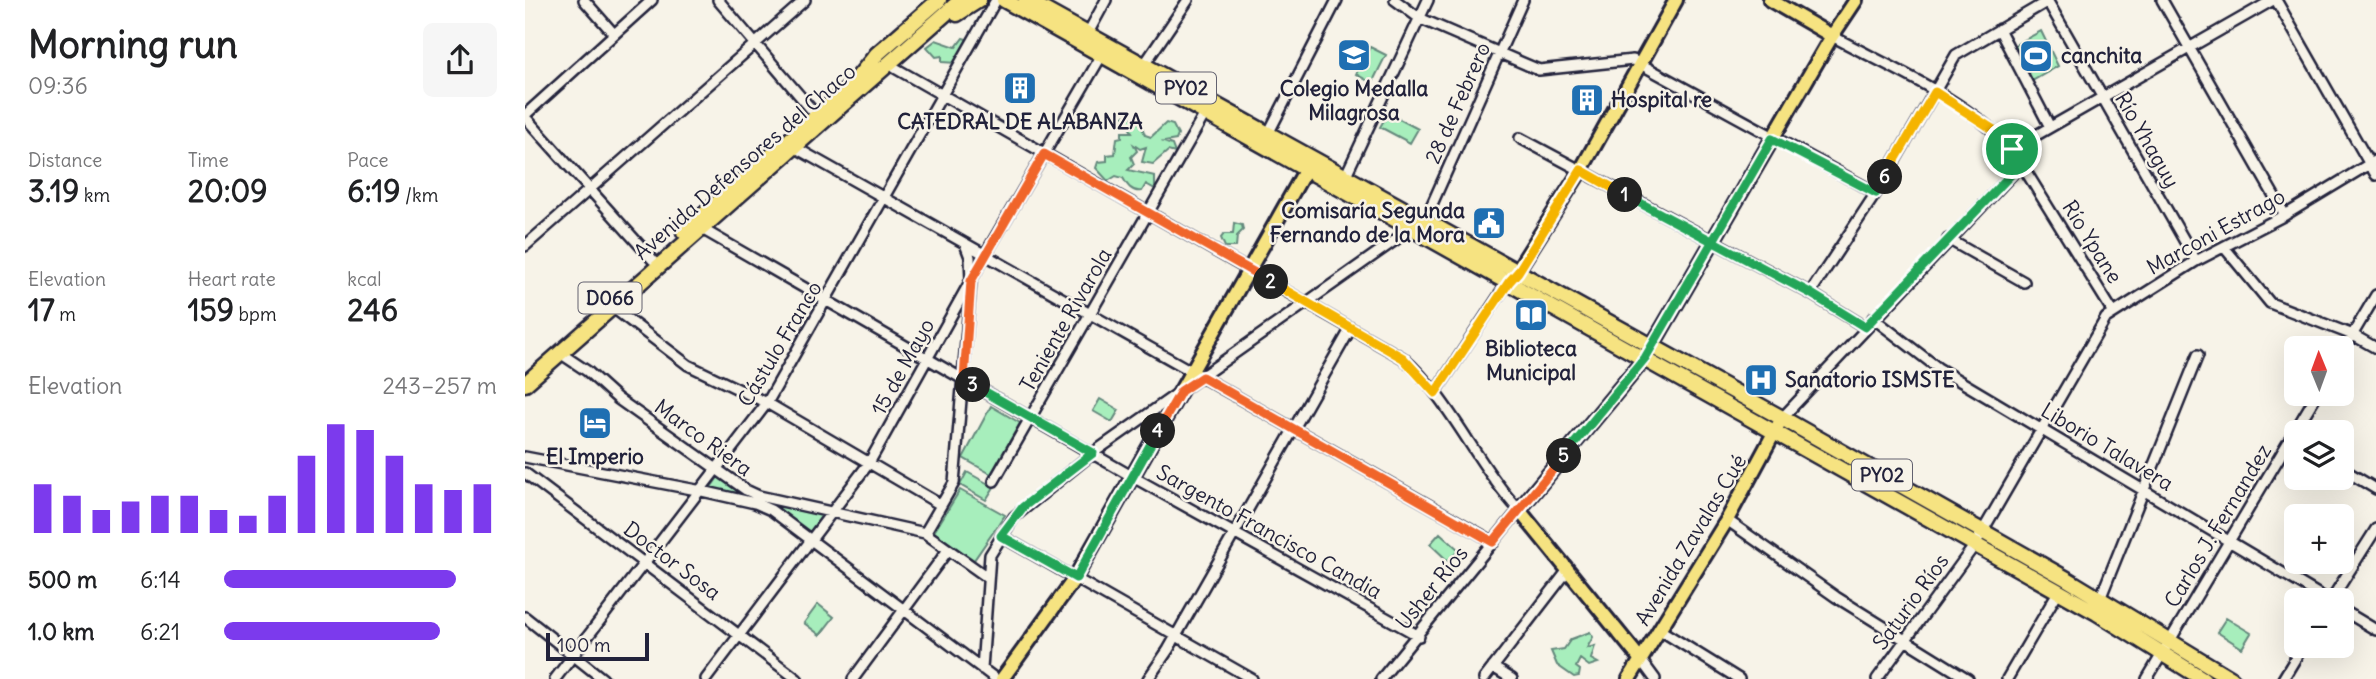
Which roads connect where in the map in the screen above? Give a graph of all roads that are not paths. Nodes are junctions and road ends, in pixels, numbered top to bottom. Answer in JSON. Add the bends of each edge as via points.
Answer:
{"nodes":[{"id":1,"x":584,"y":0,"type":"edge"},
{"id":2,"x":652,"y":0,"type":"edge"},
{"id":3,"x":718,"y":0,"type":"edge"},
{"id":4,"x":805,"y":0,"type":"edge"},
{"id":5,"x":940,"y":0,"type":"edge"},
{"id":6,"x":949,"y":0,"type":"edge"},
{"id":7,"x":961,"y":0,"type":"edge"},
{"id":8,"x":979,"y":0,"type":"edge"},
{"id":9,"x":996,"y":0,"type":"edge"},
{"id":10,"x":1004,"y":0,"type":"edge"},
{"id":11,"x":1026,"y":0,"type":"edge"},
{"id":12,"x":1106,"y":0,"type":"edge"},
{"id":13,"x":1188,"y":0,"type":"edge"},
{"id":14,"x":1337,"y":0,"type":"edge"},
{"id":15,"x":1395,"y":0,"type":"edge"},
{"id":16,"x":1427,"y":0,"type":"edge"},
{"id":17,"x":1523,"y":0,"type":"edge"},
{"id":18,"x":1676,"y":0,"type":"edge"},
{"id":19,"x":1770,"y":0,"type":"edge"},
{"id":20,"x":1856,"y":0,"type":"edge"},
{"id":21,"x":2162,"y":0,"type":"edge"},
{"id":22,"x":2274,"y":0,"type":"edge"},
{"id":23,"x":2047,"y":1,"type":"edge"},
{"id":24,"x":1419,"y":18,"type":"junction"},
{"id":25,"x":1999,"y":29,"type":"junction"},
{"id":26,"x":1088,"y":33,"type":"junction"},
{"id":27,"x":614,"y":34,"type":"junction"},
{"id":28,"x":1832,"y":36,"type":"junction"},
{"id":29,"x":756,"y":43,"type":"junction"},
{"id":30,"x":2189,"y":48,"type":"junction"},
{"id":31,"x":1500,"y":52,"type":"junction"},
{"id":32,"x":1103,"y":53,"type":"junction"},
{"id":33,"x":1640,"y":63,"type":"junction"},
{"id":34,"x":1144,"y":65,"type":"junction"},
{"id":35,"x":885,"y":67,"type":"junction"},
{"id":36,"x":853,"y":90,"type":"junction"},
{"id":37,"x":1935,"y":92,"type":"junction"},
{"id":38,"x":942,"y":96,"type":"junction"},
{"id":39,"x":2102,"y":97,"type":"junction"},
{"id":40,"x":1206,"y":112,"type":"junction"},
{"id":41,"x":525,"y":116,"type":"edge"},
{"id":42,"x":817,"y":116,"type":"junction"},
{"id":43,"x":2050,"y":127,"type":"junction"},
{"id":44,"x":1268,"y":134,"type":"junction"},
{"id":45,"x":1520,"y":138,"type":"dead end"},
{"id":46,"x":1772,"y":139,"type":"junction"},
{"id":47,"x":796,"y":148,"type":"junction"},
{"id":48,"x":2012,"y":149,"type":"junction"},
{"id":49,"x":1044,"y":154,"type":"junction"},
{"id":50,"x":2373,"y":162,"type":"edge"},
{"id":51,"x":2021,"y":164,"type":"junction"},
{"id":52,"x":1306,"y":169,"type":"junction"},
{"id":53,"x":1581,"y":170,"type":"junction"},
{"id":54,"x":1326,"y":172,"type":"junction"},
{"id":55,"x":2376,"y":174,"type":"edge"},
{"id":56,"x":1346,"y":175,"type":"junction"},
{"id":57,"x":590,"y":189,"type":"junction"},
{"id":58,"x":1876,"y":193,"type":"junction"},
{"id":59,"x":884,"y":198,"type":"junction"},
{"id":60,"x":1147,"y":212,"type":"junction"},
{"id":61,"x":2284,"y":215,"type":"junction"},
{"id":62,"x":1425,"y":220,"type":"junction"},
{"id":63,"x":698,"y":226,"type":"junction"},
{"id":64,"x":1411,"y":229,"type":"junction"},
{"id":65,"x":1948,"y":239,"type":"junction"},
{"id":66,"x":965,"y":244,"type":"junction"},
{"id":67,"x":1712,"y":244,"type":"junction"},
{"id":68,"x":525,"y":246,"type":"edge"},
{"id":69,"x":2224,"y":247,"type":"junction"},
{"id":70,"x":985,"y":255,"type":"junction"},
{"id":71,"x":653,"y":260,"type":"junction"},
{"id":72,"x":2196,"y":261,"type":"junction"},
{"id":73,"x":1249,"y":270,"type":"junction"},
{"id":74,"x":1513,"y":277,"type":"junction"},
{"id":75,"x":971,"y":281,"type":"junction"},
{"id":76,"x":2024,"y":282,"type":"dead end"},
{"id":77,"x":1810,"y":293,"type":"junction"},
{"id":78,"x":2376,"y":295,"type":"edge"},
{"id":79,"x":827,"y":302,"type":"junction"},
{"id":80,"x":1308,"y":304,"type":"junction"},
{"id":81,"x":612,"y":307,"type":"junction"},
{"id":82,"x":2113,"y":312,"type":"junction"},
{"id":83,"x":1089,"y":314,"type":"junction"},
{"id":84,"x":1873,"y":318,"type":"junction"},
{"id":85,"x":1865,"y":327,"type":"junction"},
{"id":86,"x":1350,"y":328,"type":"junction"},
{"id":87,"x":2353,"y":335,"type":"junction"},
{"id":88,"x":2376,"y":348,"type":"edge"},
{"id":89,"x":560,"y":353,"type":"junction"},
{"id":90,"x":1649,"y":353,"type":"junction"},
{"id":91,"x":2198,"y":355,"type":"dead end"},
{"id":92,"x":927,"y":359,"type":"junction"},
{"id":93,"x":525,"y":373,"type":"edge"},
{"id":94,"x":1196,"y":375,"type":"junction"},
{"id":95,"x":964,"y":379,"type":"junction"},
{"id":96,"x":525,"y":384,"type":"edge"},
{"id":97,"x":1181,"y":391,"type":"junction"},
{"id":98,"x":1435,"y":393,"type":"junction"},
{"id":99,"x":767,"y":403,"type":"junction"},
{"id":100,"x":1031,"y":417,"type":"junction"},
{"id":101,"x":1782,"y":418,"type":"junction"},
{"id":102,"x":1292,"y":428,"type":"junction"},
{"id":103,"x":2042,"y":428,"type":"junction"},
{"id":104,"x":1776,"y":433,"type":"junction"},
{"id":105,"x":1093,"y":453,"type":"junction"},
{"id":106,"x":2284,"y":455,"type":"edge"},
{"id":107,"x":525,"y":457,"type":"edge"},
{"id":108,"x":869,"y":463,"type":"junction"},
{"id":109,"x":719,"y":469,"type":"junction"},
{"id":110,"x":525,"y":473,"type":"edge"},
{"id":111,"x":2354,"y":476,"type":"edge"},
{"id":112,"x":1133,"y":477,"type":"junction"},
{"id":113,"x":994,"y":481,"type":"dead end"},
{"id":114,"x":2143,"y":488,"type":"junction"},
{"id":115,"x":2376,"y":489,"type":"edge"},
{"id":116,"x":702,"y":491,"type":"junction"},
{"id":117,"x":941,"y":505,"type":"junction"},
{"id":118,"x":1519,"y":510,"type":"junction"},
{"id":119,"x":834,"y":512,"type":"junction"},
{"id":120,"x":1727,"y":520,"type":"junction"},
{"id":121,"x":2376,"y":529,"type":"edge"},
{"id":122,"x":1233,"y":532,"type":"junction"},
{"id":123,"x":1982,"y":532,"type":"junction"},
{"id":124,"x":925,"y":533,"type":"junction"},
{"id":125,"x":1001,"y":536,"type":"junction"},
{"id":126,"x":811,"y":539,"type":"junction"},
{"id":127,"x":2229,"y":540,"type":"junction"},
{"id":128,"x":1493,"y":542,"type":"junction"},
{"id":129,"x":1974,"y":546,"type":"junction"},
{"id":130,"x":948,"y":550,"type":"junction"},
{"id":131,"x":646,"y":561,"type":"junction"},
{"id":132,"x":1568,"y":570,"type":"junction"},
{"id":133,"x":987,"y":577,"type":"junction"},
{"id":134,"x":1076,"y":578,"type":"junction"},
{"id":135,"x":2309,"y":588,"type":"edge"},
{"id":136,"x":2337,"y":588,"type":"edge"},
{"id":137,"x":2058,"y":592,"type":"junction"},
{"id":138,"x":2100,"y":600,"type":"junction"},
{"id":139,"x":902,"y":610,"type":"junction"},
{"id":140,"x":525,"y":617,"type":"edge"},
{"id":141,"x":2354,"y":617,"type":"edge"},
{"id":142,"x":1660,"y":630,"type":"junction"},
{"id":143,"x":2376,"y":630,"type":"edge"},
{"id":144,"x":1177,"y":635,"type":"junction"},
{"id":145,"x":741,"y":636,"type":"junction"},
{"id":146,"x":1419,"y":636,"type":"junction"},
{"id":147,"x":1905,"y":641,"type":"junction"},
{"id":148,"x":2166,"y":647,"type":"junction"},
{"id":149,"x":572,"y":656,"type":"junction"},
{"id":150,"x":2296,"y":658,"type":"edge"},
{"id":151,"x":1641,"y":660,"type":"junction"},
{"id":152,"x":1493,"y":667,"type":"junction"},
{"id":153,"x":982,"y":669,"type":"junction"},
{"id":154,"x":555,"y":679,"type":"edge"},
{"id":155,"x":603,"y":679,"type":"edge"},
{"id":156,"x":706,"y":679,"type":"edge"},
{"id":157,"x":797,"y":679,"type":"edge"},
{"id":158,"x":852,"y":679,"type":"edge"},
{"id":159,"x":996,"y":679,"type":"edge"},
{"id":160,"x":1002,"y":679,"type":"edge"},
{"id":161,"x":1148,"y":679,"type":"edge"},
{"id":162,"x":1252,"y":679,"type":"edge"},
{"id":163,"x":1381,"y":679,"type":"edge"},
{"id":164,"x":1484,"y":679,"type":"edge"},
{"id":165,"x":1513,"y":679,"type":"edge"},
{"id":166,"x":1629,"y":679,"type":"edge"},
{"id":167,"x":1655,"y":679,"type":"edge"},
{"id":168,"x":1739,"y":679,"type":"edge"},
{"id":169,"x":1877,"y":679,"type":"edge"},
{"id":170,"x":1968,"y":679,"type":"edge"},
{"id":171,"x":2007,"y":679,"type":"edge"},
{"id":172,"x":2147,"y":679,"type":"edge"},
{"id":173,"x":2203,"y":679,"type":"edge"},
{"id":174,"x":2232,"y":679,"type":"edge"},
{"id":175,"x":2283,"y":679,"type":"edge"}],
"edges":[{"from":1,"to":27,"type":"street"},
{"from":2,"to":27,"type":"street"},
{"from":3,"to":29,"type":"street"},
{"from":4,"to":29,"type":"street"},
{"from":5,"to":36,"type":"highway","via":[[877,54]]},
{"from":6,"to":35,"type":"highway","name":"Avenida Defensores del Chaco","number":"D066"},
{"from":7,"to":35,"type":"highway","name":"Avenida Defensores del Chaco","number":"D066"},
{"from":8,"to":35,"type":"highway"},
{"from":9,"to":38,"type":"street","name":"Cástulo Franco"},
{"from":10,"to":32,"type":"highway","number":"PY02"},
{"from":11,"to":26,"type":"highway","number":"PY02"},
{"from":12,"to":26,"type":"street"},
{"from":13,"to":34,"type":"street"},
{"from":14,"to":44,"type":"street"},
{"from":15,"to":24,"type":"street"},
{"from":16,"to":24,"type":"street"},
{"from":17,"to":31,"type":"street","name":"28 de Febrero"},
{"from":18,"to":33,"type":"main road"},
{"from":19,"to":28,"type":"main road","name":"Río Ypane"},
{"from":20,"to":28,"type":"main road","name":"Usher Ríos"},
{"from":21,"to":30,"type":"street"},
{"from":22,"to":30,"type":"street"},
{"from":22,"to":50,"type":"street"},
{"from":23,"to":25,"type":"street"},
{"from":23,"to":39,"type":"street","name":"Río Yhaguy"},
{"from":24,"to":31,"type":"street"},
{"from":24,"to":56,"type":"street"},
{"from":25,"to":37,"type":"street","via":[[1956,55]]},
{"from":25,"to":43,"type":"street"},
{"from":26,"to":34,"type":"highway","number":"PY02"},
{"from":27,"to":41,"type":"street"},
{"from":28,"to":37,"type":"street","name":"Río Ypane"},
{"from":28,"to":46,"type":"main road","name":"Usher Ríos"},
{"from":29,"to":42,"type":"street"},
{"from":29,"to":57,"type":"street"},
{"from":30,"to":39,"type":"street"},
{"from":30,"to":61,"type":"street"},
{"from":31,"to":33,"type":"street","via":[[1547,71],[1624,58]]},
{"from":31,"to":62,"type":"street","name":"28 de Febrero"},
{"from":32,"to":40,"type":"highway","number":"PY02"},
{"from":32,"to":49,"type":"street","name":"15 de Mayo"},
{"from":33,"to":46,"type":"street"},
{"from":33,"to":53,"type":"main road"},
{"from":34,"to":44,"type":"highway","number":"PY02"},
{"from":35,"to":36,"type":"highway","name":"Avenida Defensores del Chaco","number":"D066"},
{"from":35,"to":38,"type":"street"},
{"from":36,"to":42,"type":"highway","name":"Avenida Defensores del Chaco","number":"D066"},
{"from":36,"to":47,"type":"highway","name":"Avenida Defensores del Chaco","number":"D066"},
{"from":37,"to":48,"type":"street","name":"Río Ypane","via":[[1994,130]]},
{"from":37,"to":58,"type":"street"},
{"from":38,"to":49,"type":"street"},
{"from":38,"to":59,"type":"street","name":"Cástulo Franco"},
{"from":39,"to":43,"type":"street"},
{"from":39,"to":72,"type":"street","name":"Río Yhaguy"},
{"from":40,"to":52,"type":"highway","number":"PY02"},
{"from":40,"to":60,"type":"street","name":"Teniente Rivarola"},
{"from":41,"to":57,"type":"street"},
{"from":42,"to":63,"type":"highway","name":"Avenida Defensores del Chaco","number":"D066"},
{"from":43,"to":48,"type":"street"},
{"from":44,"to":54,"type":"highway","number":"PY02"},
{"from":45,"to":53,"type":"street"},
{"from":46,"to":58,"type":"street"},
{"from":46,"to":67,"type":"main road","name":"Usher Ríos"},
{"from":47,"to":59,"type":"street"},
{"from":47,"to":63,"type":"highway","name":"Avenida Defensores del Chaco","number":"D066"},
{"from":48,"to":51,"type":"street","name":"Río Ypane"},
{"from":49,"to":60,"type":"street"},
{"from":49,"to":70,"type":"street","name":"15 de Mayo"},
{"from":50,"to":55,"type":"street"},
{"from":50,"to":61,"type":"street","name":"Marconi Estrago"},
{"from":51,"to":65,"type":"street"},
{"from":51,"to":82,"type":"street","name":"Río Ypane"},
{"from":52,"to":54,"type":"highway","number":"PY02"},
{"from":52,"to":73,"type":"main road"},
{"from":53,"to":67,"type":"street"},
{"from":53,"to":74,"type":"main road"},
{"from":54,"to":56,"type":"highway","number":"PY02"},
{"from":54,"to":64,"type":"highway","number":"PY02"},
{"from":56,"to":62,"type":"highway","number":"PY02"},
{"from":57,"to":68,"type":"street"},
{"from":57,"to":71,"type":"street"},
{"from":58,"to":77,"type":"street"},
{"from":59,"to":66,"type":"street"},
{"from":59,"to":79,"type":"street","name":"Cástulo Franco"},
{"from":60,"to":73,"type":"street"},
{"from":60,"to":83,"type":"street","name":"Teniente Rivarola"},
{"from":61,"to":69,"type":"street","name":"Marconi Estrago"},
{"from":62,"to":74,"type":"highway","number":"PY02"},
{"from":63,"to":71,"type":"highway","name":"Avenida Defensores del Chaco","number":"D066"},
{"from":63,"to":79,"type":"street","name":"Sargento Francisco Candia"},
{"from":63,"to":81,"type":"highway","name":"Avenida Defensores del Chaco","number":"D066"},
{"from":64,"to":74,"type":"highway","number":"PY02"},
{"from":64,"to":80,"type":"street"},
{"from":65,"to":76,"type":"street"},
{"from":65,"to":84,"type":"street"},
{"from":66,"to":70,"type":"street"},
{"from":66,"to":75,"type":"street"},
{"from":67,"to":77,"type":"street"},
{"from":67,"to":90,"type":"main road","name":"Usher Ríos"},
{"from":69,"to":72,"type":"street","name":"Marconi Estrago"},
{"from":69,"to":87,"type":"street","via":[[2270,303]]},
{"from":70,"to":75,"type":"street","name":"15 de Mayo"},
{"from":70,"to":83,"type":"street"},
{"from":71,"to":93,"type":"highway","name":"Avenida Defensores del Chaco","number":"D066"},
{"from":72,"to":82,"type":"street","name":"Marconi Estrago"},
{"from":73,"to":80,"type":"street"},
{"from":73,"to":94,"type":"main road"},
{"from":74,"to":90,"type":"highway","number":"PY02"},
{"from":74,"to":98,"type":"street"},
{"from":75,"to":92,"type":"street","name":"15 de Mayo"},
{"from":75,"to":95,"type":"street"},
{"from":77,"to":85,"type":"street"},
{"from":78,"to":87,"type":"street"},
{"from":79,"to":92,"type":"street","name":"Sargento Francisco Candia"},
{"from":79,"to":99,"type":"street","name":"Cástulo Franco"},
{"from":80,"to":86,"type":"street"},
{"from":80,"to":94,"type":"street"},
{"from":81,"to":89,"type":"highway","name":"Avenida Defensores del Chaco","number":"D066"},
{"from":81,"to":99,"type":"street","via":[[677,358]]},
{"from":82,"to":103,"type":"street","name":"Marconi Estrago"},
{"from":83,"to":94,"type":"street"},
{"from":83,"to":100,"type":"street","name":"Teniente Rivarola"},
{"from":84,"to":85,"type":"street"},
{"from":84,"to":103,"type":"street","name":"Liborio Talavera","via":[[1938,368]]},
{"from":85,"to":101,"type":"street"},
{"from":86,"to":98,"type":"street","via":[[1403,358]]},
{"from":86,"to":102,"type":"street"},
{"from":87,"to":88,"type":"street"},
{"from":89,"to":96,"type":"highway","name":"Avenida Defensores del Chaco","number":"D066"},
{"from":89,"to":109,"type":"street","name":"Marco Riera"},
{"from":90,"to":101,"type":"highway","number":"PY02"},
{"from":90,"to":104,"type":"highway","number":"PY02"},
{"from":90,"to":118,"type":"main road","name":"Usher Ríos"},
{"from":91,"to":114,"type":"street"},
{"from":92,"to":95,"type":"street","name":"Sargento Francisco Candia"},
{"from":92,"to":108,"type":"street","name":"15 de Mayo"},
{"from":94,"to":97,"type":"main road"},
{"from":94,"to":102,"type":"street"},
{"from":95,"to":100,"type":"street","name":"Sargento Francisco Candia"},
{"from":95,"to":117,"type":"street","via":[[954,483]]},
{"from":97,"to":105,"type":"street"},
{"from":97,"to":112,"type":"main road"},
{"from":98,"to":118,"type":"street","via":[[1496,485]]},
{"from":99,"to":108,"type":"street"},
{"from":99,"to":109,"type":"street","name":"Cástulo Franco"},
{"from":100,"to":105,"type":"street","name":"Sargento Francisco Candia"},
{"from":100,"to":113,"type":"street","name":"Teniente Rivarola"},
{"from":101,"to":104,"type":"main road","name":"Avenida Zavalas Cué"},
{"from":101,"to":123,"type":"highway","number":"PY02"},
{"from":102,"to":122,"type":"street"},
{"from":102,"to":128,"type":"street"},
{"from":103,"to":114,"type":"street","name":"Liborio Talavera"},
{"from":103,"to":123,"type":"street","name":"Marconi Estrago"},
{"from":104,"to":120,"type":"main road","name":"Avenida Zavalas Cué"},
{"from":104,"to":129,"type":"highway","number":"PY02"},
{"from":105,"to":112,"type":"street","name":"Sargento Francisco Candia"},
{"from":105,"to":125,"type":"street","via":[[1023,507]]},
{"from":106,"to":127,"type":"street","name":"Carlos J. Fernandez"},
{"from":107,"to":116,"type":"street"},
{"from":108,"to":117,"type":"street"},
{"from":108,"to":119,"type":"street","name":"15 de Mayo"},
{"from":109,"to":116,"type":"street","name":"Cástulo Franco"},
{"from":109,"to":119,"type":"street","name":"Marco Riera","via":[[759,496]]},
{"from":110,"to":131,"type":"street","name":"Doctor Sosa"},
{"from":111,"to":115,"type":"street"},
{"from":112,"to":122,"type":"street","name":"Sargento Francisco Candia"},
{"from":112,"to":134,"type":"main road"},
{"from":114,"to":127,"type":"street","name":"Liborio Talavera"},
{"from":114,"to":138,"type":"street"},
{"from":116,"to":126,"type":"street","via":[[771,510]]},
{"from":116,"to":131,"type":"street","name":"Cástulo Franco"},
{"from":117,"to":124,"type":"street"},
{"from":118,"to":128,"type":"street","name":"Usher Ríos"},
{"from":118,"to":132,"type":"main road"},
{"from":119,"to":124,"type":"street","name":"Marco Riera"},
{"from":119,"to":126,"type":"street","name":"15 de Mayo"},
{"from":120,"to":142,"type":"main road","name":"Avenida Zavalas Cué"},
{"from":120,"to":147,"type":"street"},
{"from":121,"to":136,"type":"street"},
{"from":122,"to":144,"type":"street"},
{"from":122,"to":146,"type":"street","name":"Sargento Francisco Candia"},
{"from":123,"to":129,"type":"street","name":"Saturio Ríos"},
{"from":123,"to":138,"type":"highway","number":"PY02"},
{"from":124,"to":130,"type":"street"},
{"from":125,"to":133,"type":"street","via":[[990,555]]},
{"from":125,"to":134,"type":"street"},
{"from":126,"to":139,"type":"street"},
{"from":126,"to":145,"type":"street","name":"15 de Mayo"},
{"from":127,"to":135,"type":"street","name":"Liborio Talavera"},
{"from":127,"to":148,"type":"street","name":"Carlos J. Fernandez"},
{"from":128,"to":146,"type":"street","name":"Usher Ríos"},
{"from":129,"to":137,"type":"highway","number":"PY02"},
{"from":129,"to":147,"type":"street","name":"Saturio Ríos"},
{"from":130,"to":133,"type":"street"},
{"from":130,"to":139,"type":"street"},
{"from":131,"to":145,"type":"street","name":"Doctor Sosa"},
{"from":131,"to":149,"type":"street","name":"Cástulo Franco"},
{"from":132,"to":151,"type":"main road"},
{"from":132,"to":152,"type":"street"},
{"from":133,"to":153,"type":"street"},
{"from":134,"to":144,"type":"street"},
{"from":134,"to":160,"type":"main road"},
{"from":137,"to":148,"type":"highway","number":"PY02"},
{"from":137,"to":171,"type":"street"},
{"from":138,"to":148,"type":"highway","number":"PY02"},
{"from":139,"to":153,"type":"street"},
{"from":139,"to":158,"type":"street"},
{"from":140,"to":149,"type":"street"},
{"from":141,"to":143,"type":"street"},
{"from":142,"to":151,"type":"main road","name":"Avenida Zavalas Cué"},
{"from":142,"to":168,"type":"street"},
{"from":144,"to":161,"type":"street"},
{"from":144,"to":162,"type":"street"},
{"from":145,"to":156,"type":"street","name":"15 de Mayo"},
{"from":145,"to":157,"type":"street","name":"Doctor Sosa"},
{"from":146,"to":163,"type":"street","name":"Usher Ríos"},
{"from":147,"to":169,"type":"street","name":"Saturio Ríos"},
{"from":147,"to":170,"type":"street"},
{"from":148,"to":172,"type":"street","name":"Carlos J. Fernandez"},
{"from":148,"to":173,"type":"highway","number":"PY02"},
{"from":148,"to":174,"type":"highway","number":"PY02"},
{"from":149,"to":154,"type":"street","name":"Cástulo Franco"},
{"from":149,"to":155,"type":"street"},
{"from":150,"to":175,"type":"street"},
{"from":151,"to":166,"type":"main road","name":"Avenida Zavalas Cué"},
{"from":151,"to":167,"type":"street"},
{"from":152,"to":164,"type":"street"},
{"from":152,"to":165,"type":"street"},
{"from":153,"to":159,"type":"street"}]}
